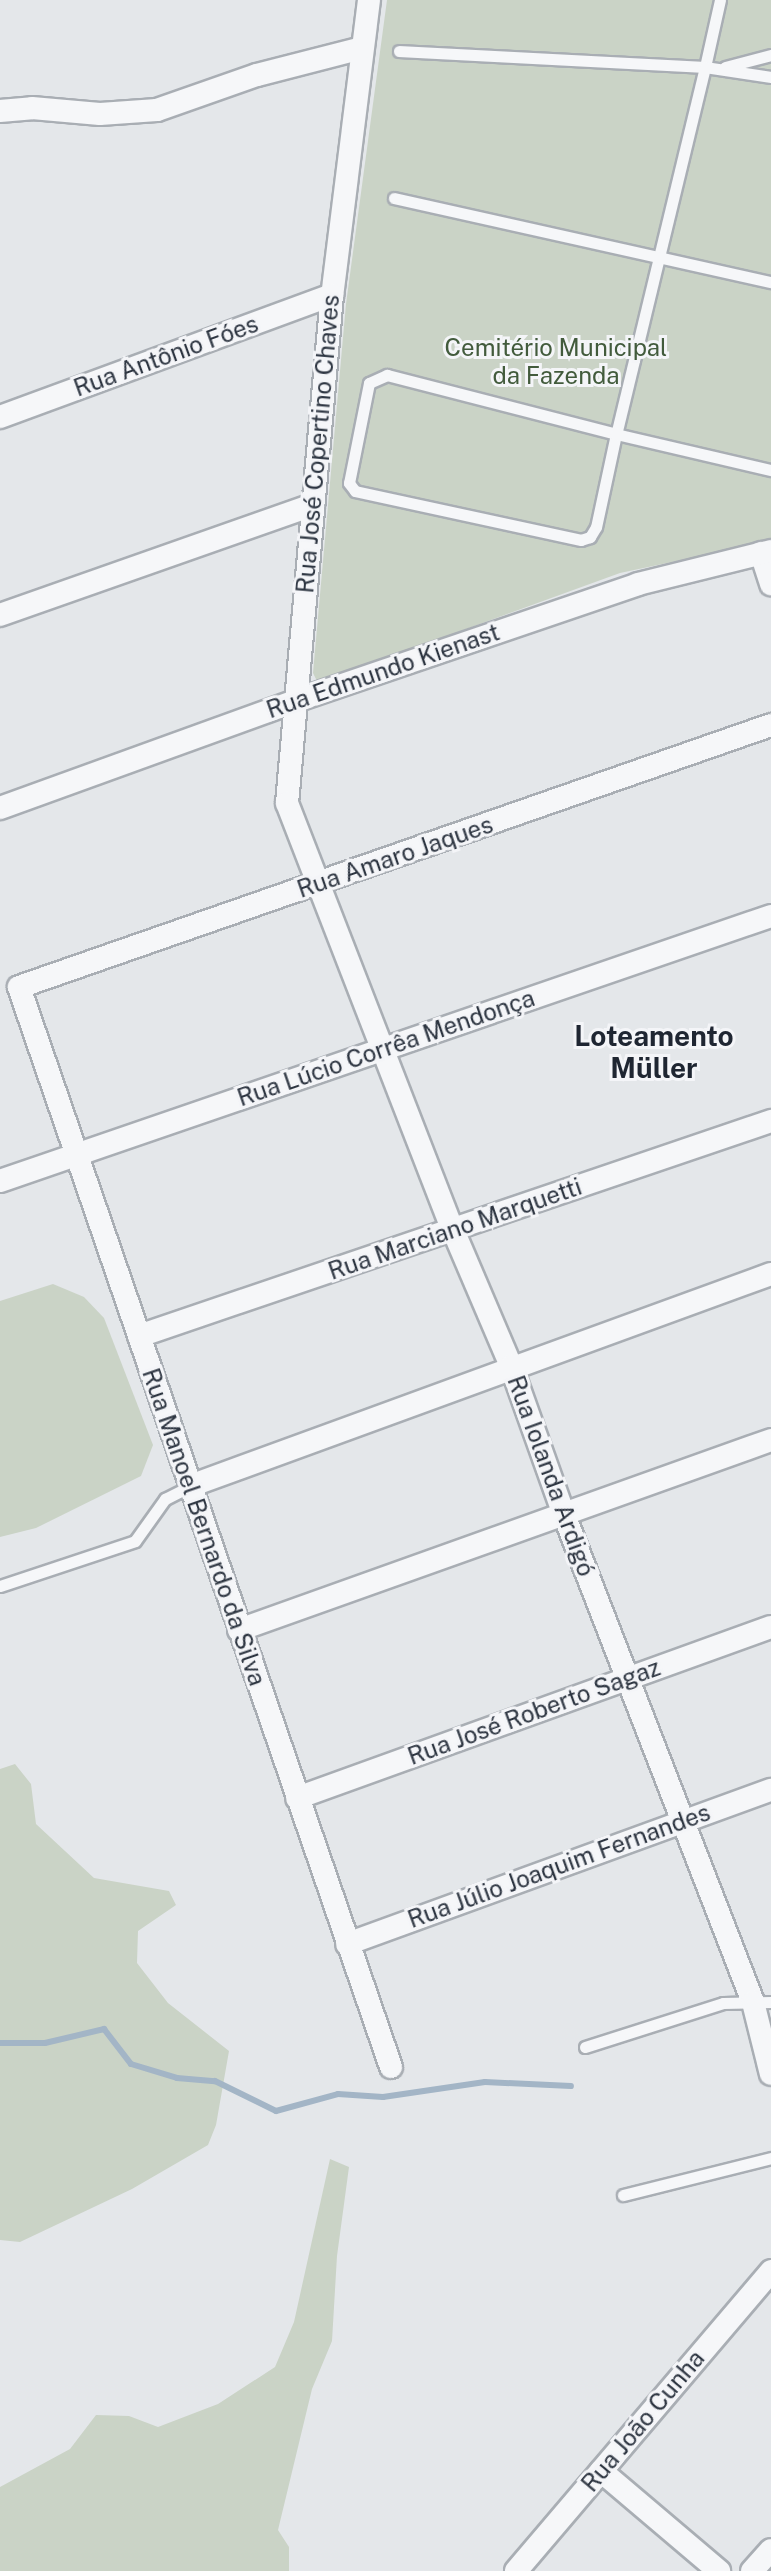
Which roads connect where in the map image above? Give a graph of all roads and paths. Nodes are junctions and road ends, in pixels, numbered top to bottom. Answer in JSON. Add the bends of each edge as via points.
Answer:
{"nodes":[{"id":1,"x":369,"y":0,"type":"edge"},
{"id":2,"x":720,"y":0,"type":"edge"},
{"id":3,"x":362,"y":48,"type":"junction"},
{"id":4,"x":399,"y":51,"type":"dead end"},
{"id":5,"x":771,"y":55,"type":"edge"},
{"id":6,"x":705,"y":67,"type":"junction"},
{"id":7,"x":722,"y":68,"type":"junction"},
{"id":8,"x":771,"y":77,"type":"edge"},
{"id":9,"x":0,"y":111,"type":"edge"},
{"id":10,"x":394,"y":198,"type":"dead end"},
{"id":11,"x":661,"y":257,"type":"junction"},
{"id":12,"x":771,"y":282,"type":"edge"},
{"id":13,"x":332,"y":295,"type":"junction"},
{"id":14,"x":0,"y":417,"type":"edge"},
{"id":15,"x":616,"y":434,"type":"junction"},
{"id":16,"x":771,"y":470,"type":"edge"},
{"id":17,"x":313,"y":505,"type":"junction"},
{"id":18,"x":766,"y":552,"type":"edge"},
{"id":19,"x":771,"y":584,"type":"edge"},
{"id":20,"x":0,"y":615,"type":"edge"},
{"id":21,"x":295,"y":701,"type":"junction"},
{"id":22,"x":771,"y":725,"type":"edge"},
{"id":23,"x":0,"y":808,"type":"edge"},
{"id":24,"x":317,"y":884,"type":"junction"},
{"id":25,"x":771,"y":916,"type":"edge"},
{"id":26,"x":19,"y":987,"type":"joint"},
{"id":27,"x":382,"y":1049,"type":"junction"},
{"id":28,"x":771,"y":1121,"type":"edge"},
{"id":29,"x":76,"y":1155,"type":"junction"},
{"id":30,"x":0,"y":1181,"type":"edge"},
{"id":31,"x":453,"y":1230,"type":"junction"},
{"id":32,"x":771,"y":1274,"type":"edge"},
{"id":33,"x":139,"y":1336,"type":"junction"},
{"id":34,"x":511,"y":1366,"type":"junction"},
{"id":35,"x":771,"y":1440,"type":"edge"},
{"id":36,"x":190,"y":1486,"type":"junction"},
{"id":37,"x":563,"y":1512,"type":"junction"},
{"id":38,"x":0,"y":1586,"type":"edge"},
{"id":39,"x":771,"y":1627,"type":"edge"},
{"id":40,"x":239,"y":1630,"type":"junction"},
{"id":41,"x":628,"y":1678,"type":"junction"},
{"id":42,"x":771,"y":1790,"type":"edge"},
{"id":43,"x":297,"y":1798,"type":"junction"},
{"id":44,"x":684,"y":1820,"type":"junction"},
{"id":45,"x":347,"y":1944,"type":"junction"},
{"id":46,"x":762,"y":2002,"type":"edge"},
{"id":47,"x":585,"y":2047,"type":"dead end"},
{"id":48,"x":391,"y":2067,"type":"dead end"},
{"id":49,"x":771,"y":2074,"type":"edge"},
{"id":50,"x":771,"y":2158,"type":"edge"},
{"id":51,"x":623,"y":2195,"type":"dead end"},
{"id":52,"x":771,"y":2271,"type":"edge"},
{"id":53,"x":601,"y":2471,"type":"junction"},
{"id":54,"x":771,"y":2550,"type":"edge"},
{"id":55,"x":516,"y":2571,"type":"edge"},
{"id":56,"x":719,"y":2571,"type":"edge"},
{"id":57,"x":752,"y":2571,"type":"edge"}],
"edges":[{"from":1,"to":3,"type":"street","name":"Rua José Copertino Chaves"},
{"from":2,"to":6,"type":"lane"},
{"from":3,"to":9,"type":"street","via":[[134,114]]},
{"from":3,"to":13,"type":"street","name":"Rua José Copertino Chaves"},
{"from":4,"to":6,"type":"lane"},
{"from":5,"to":7,"type":"lane"},
{"from":6,"to":7,"type":"lane"},
{"from":6,"to":11,"type":"lane"},
{"from":7,"to":8,"type":"lane"},
{"from":10,"to":11,"type":"lane"},
{"from":11,"to":12,"type":"lane"},
{"from":11,"to":15,"type":"lane"},
{"from":13,"to":14,"type":"street","name":"Rua Antônio Fóes"},
{"from":13,"to":17,"type":"street","name":"Rua José Copertino Chaves"},
{"from":15,"to":15,"type":"lane","via":[[387,375],[369,383],[349,483],[355,491],[585,540],[594,533]]},
{"from":15,"to":16,"type":"lane"},
{"from":17,"to":20,"type":"street"},
{"from":17,"to":21,"type":"street","name":"Rua José Copertino Chaves"},
{"from":18,"to":19,"type":"street"},
{"from":18,"to":21,"type":"street","name":"Rua Edmundo Kienast","via":[[657,578]]},
{"from":21,"to":23,"type":"street","name":"Rua Edmundo Kienast"},
{"from":21,"to":24,"type":"street","name":"Rua José Copertino Chaves","via":[[287,803]]},
{"from":22,"to":24,"type":"street","name":"Rua Amaro Jaques"},
{"from":24,"to":26,"type":"street","name":"Rua Amaro Jaques"},
{"from":24,"to":27,"type":"street","name":"Rua Iolanda Ardigó"},
{"from":25,"to":27,"type":"street","name":"Rua Lúcio Corrêa Mendonça"},
{"from":26,"to":29,"type":"street","name":"Rua Manoel Bernardo da Silva"},
{"from":27,"to":29,"type":"street","name":"Rua Lúcio Corrêa Mendonça"},
{"from":27,"to":31,"type":"street","name":"Rua Iolanda Ardigó"},
{"from":28,"to":31,"type":"street","name":"Rua Marciano Marquetti"},
{"from":29,"to":30,"type":"street","name":"Rua Lúcio Corrêa Mendonça"},
{"from":29,"to":33,"type":"street","name":"Rua Manoel Bernardo da Silva"},
{"from":31,"to":33,"type":"street","name":"Rua Marciano Marquetti"},
{"from":31,"to":34,"type":"street","name":"Rua Iolanda Ardigó"},
{"from":32,"to":34,"type":"street"},
{"from":33,"to":36,"type":"street","name":"Rua Manoel Bernardo da Silva"},
{"from":34,"to":36,"type":"street"},
{"from":34,"to":37,"type":"street","name":"Rua Iolanda Ardigó"},
{"from":35,"to":37,"type":"street"},
{"from":36,"to":38,"type":"lane","via":[[165,1499],[135,1541]]},
{"from":36,"to":40,"type":"street","name":"Rua Manoel Bernardo da Silva"},
{"from":37,"to":40,"type":"street"},
{"from":37,"to":41,"type":"street","name":"Rua Iolanda Ardigó"},
{"from":39,"to":41,"type":"street","name":"Rua José Roberto Sagaz"},
{"from":40,"to":43,"type":"street","name":"Rua Manoel Bernardo da Silva"},
{"from":41,"to":43,"type":"street","name":"Rua José Roberto Sagaz"},
{"from":41,"to":44,"type":"street","name":"Rua Iolanda Ardigó"},
{"from":42,"to":44,"type":"street","name":"Rua Júlio Joaquim Fernandes"},
{"from":43,"to":45,"type":"street","name":"Rua Manoel Bernardo da Silva"},
{"from":44,"to":45,"type":"street","name":"Rua Júlio Joaquim Fernandes"},
{"from":44,"to":46,"type":"street","name":"Rua Iolanda Ardigó"},
{"from":45,"to":48,"type":"street","name":"Rua Manoel Bernardo da Silva"},
{"from":46,"to":47,"type":"lane","via":[[723,2003]]},
{"from":46,"to":49,"type":"street","name":"Rua Iolanda Ardigó"},
{"from":50,"to":51,"type":"lane"},
{"from":52,"to":53,"type":"street","name":"Rua João Cunha"},
{"from":53,"to":55,"type":"street","name":"Rua João Cunha"},
{"from":53,"to":56,"type":"street"},
{"from":54,"to":57,"type":"street"}]}
